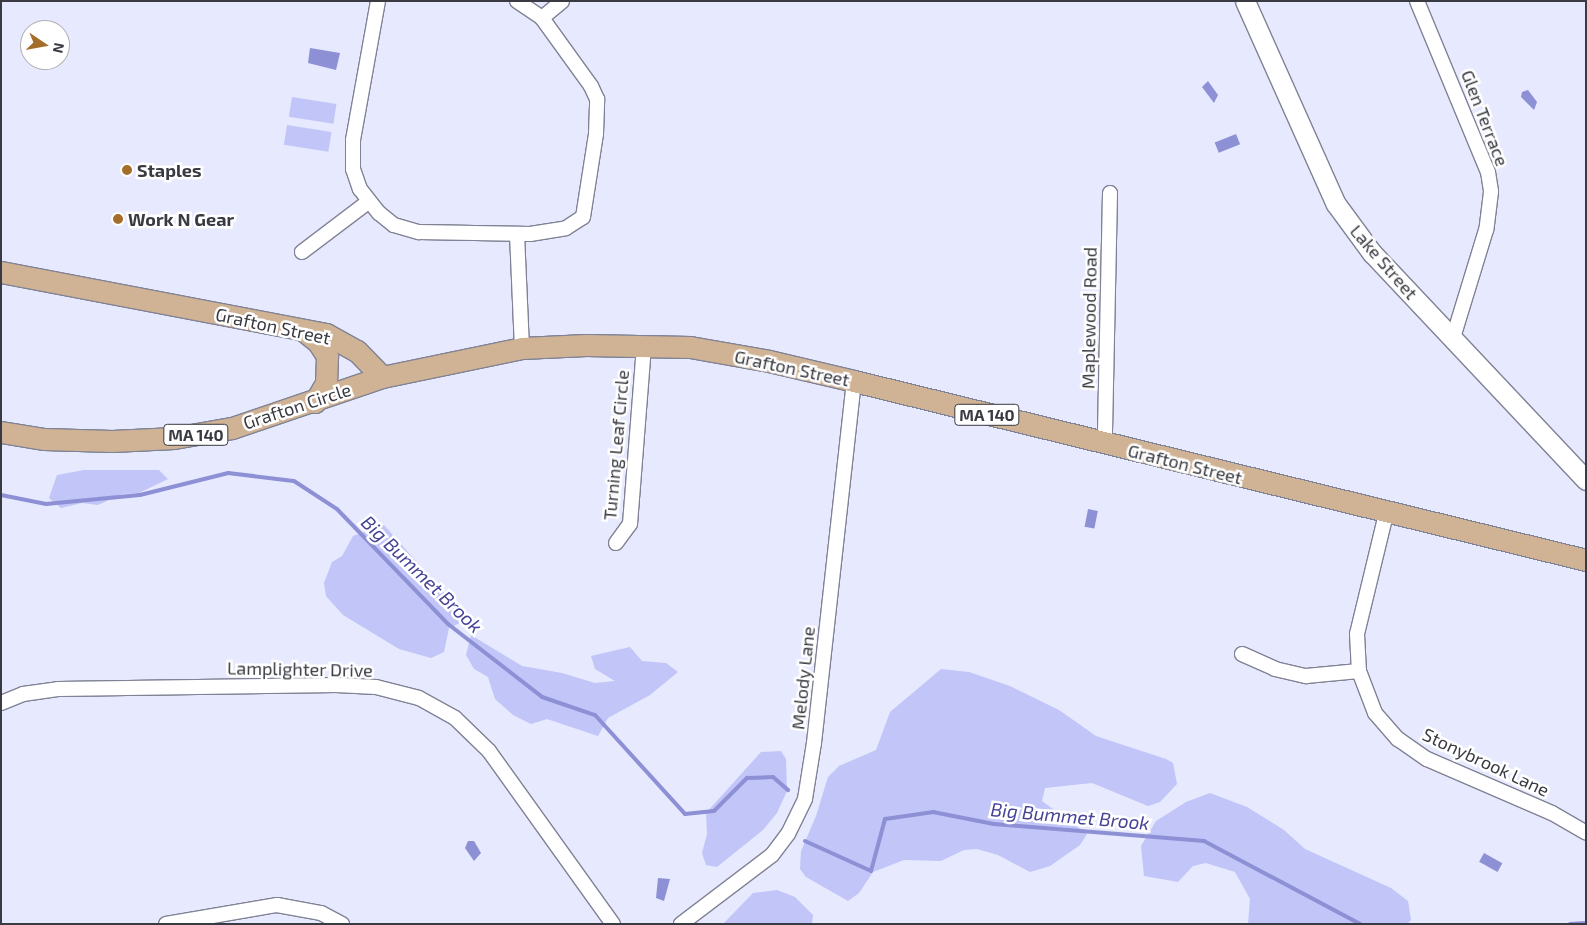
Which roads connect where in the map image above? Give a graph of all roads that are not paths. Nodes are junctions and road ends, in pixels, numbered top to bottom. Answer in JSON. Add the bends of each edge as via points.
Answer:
{"nodes":[{"id":1,"x":378,"y":1,"type":"edge"},
{"id":2,"x":517,"y":1,"type":"edge"},
{"id":3,"x":562,"y":1,"type":"edge"},
{"id":4,"x":1245,"y":1,"type":"edge"},
{"id":5,"x":1417,"y":1,"type":"edge"},
{"id":6,"x":542,"y":18,"type":"junction"},
{"id":7,"x":1110,"y":193,"type":"dead end"},
{"id":8,"x":368,"y":202,"type":"junction"},
{"id":9,"x":517,"y":234,"type":"junction"},
{"id":10,"x":302,"y":252,"type":"dead end"},
{"id":11,"x":1,"y":272,"type":"edge"},
{"id":12,"x":301,"y":329,"type":"junction"},
{"id":13,"x":1454,"y":338,"type":"junction"},
{"id":14,"x":644,"y":345,"type":"junction"},
{"id":15,"x":522,"y":348,"type":"junction"},
{"id":16,"x":382,"y":377,"type":"junction"},
{"id":17,"x":854,"y":381,"type":"junction"},
{"id":18,"x":315,"y":402,"type":"junction"},
{"id":19,"x":1,"y":432,"type":"edge"},
{"id":20,"x":1101,"y":444,"type":"junction"},
{"id":21,"x":1586,"y":480,"type":"edge"},
{"id":22,"x":1386,"y":514,"type":"junction"},
{"id":23,"x":616,"y":543,"type":"dead end"},
{"id":24,"x":1586,"y":560,"type":"edge"},
{"id":25,"x":1242,"y":654,"type":"dead end"},
{"id":26,"x":1359,"y":671,"type":"junction"},
{"id":27,"x":1,"y":703,"type":"edge"},
{"id":28,"x":1586,"y":832,"type":"edge"},
{"id":29,"x":208,"y":920,"type":"edge"},
{"id":30,"x":166,"y":924,"type":"edge"},
{"id":31,"x":342,"y":924,"type":"edge"},
{"id":32,"x":613,"y":924,"type":"edge"},
{"id":33,"x":681,"y":924,"type":"edge"}],
"edges":[{"from":1,"to":8,"type":"street","via":[[352,150],[354,176]]},
{"from":2,"to":6,"type":"street"},
{"from":3,"to":6,"type":"street"},
{"from":4,"to":13,"type":"street","name":"Lake Street","via":[[1336,204],[1372,253]]},
{"from":5,"to":13,"type":"street","name":"Glen Terrace","via":[[1488,172],[1491,192],[1486,230]]},
{"from":6,"to":9,"type":"street","via":[[594,91],[598,111],[596,134],[587,208],[581,221],[559,230]]},
{"from":7,"to":20,"type":"street","name":"Maplewood Road","via":[[1105,432]]},
{"from":8,"to":9,"type":"street","via":[[389,221],[413,231]]},
{"from":8,"to":10,"type":"street"},
{"from":9,"to":15,"type":"street"},
{"from":11,"to":12,"type":"main road","name":"Grafton Street"},
{"from":12,"to":16,"type":"main road","name":"Grafton Street","via":[[326,334],[346,344]]},
{"from":12,"to":18,"type":"main road","via":[[318,342],[327,356],[326,383]]},
{"from":13,"to":21,"type":"street","name":"Lake Street"},
{"from":14,"to":15,"type":"main road","name":"Grafton Street","number":"MA 140"},
{"from":14,"to":17,"type":"main road","name":"Grafton Street","number":"MA 140","via":[[710,351]]},
{"from":14,"to":23,"type":"street","name":"Turning Leaf Circle","via":[[630,524]]},
{"from":15,"to":16,"type":"main road","name":"Grafton Street","number":"MA 140"},
{"from":16,"to":18,"type":"main road","name":"Grafton Circle","number":"MA 140"},
{"from":17,"to":20,"type":"main road","name":"Grafton Street","number":"MA 140"},
{"from":17,"to":33,"type":"street","name":"Melody Lane","via":[[814,743],[804,799],[788,834],[772,855]]},
{"from":18,"to":19,"type":"main road","name":"Grafton Circle","number":"MA 140","via":[[232,428],[174,438],[112,441],[44,439]]},
{"from":20,"to":22,"type":"main road","name":"Grafton Street","number":"MA 140"},
{"from":22,"to":24,"type":"main road","name":"Grafton Street","number":"MA 140"},
{"from":22,"to":26,"type":"street","name":"Stonybrook Lane","via":[[1360,618]]},
{"from":25,"to":26,"type":"street","via":[[1275,669],[1306,676]]},
{"from":26,"to":28,"type":"street","name":"Stonybrook Lane","via":[[1375,713],[1412,750],[1552,813]]},
{"from":27,"to":32,"type":"street","name":"Lamplighter Drive","via":[[23,694],[58,689],[352,685],[413,696],[455,718],[489,751]]},
{"from":29,"to":30,"type":"street"},
{"from":29,"to":31,"type":"street","via":[[277,905],[321,913]]}]}
